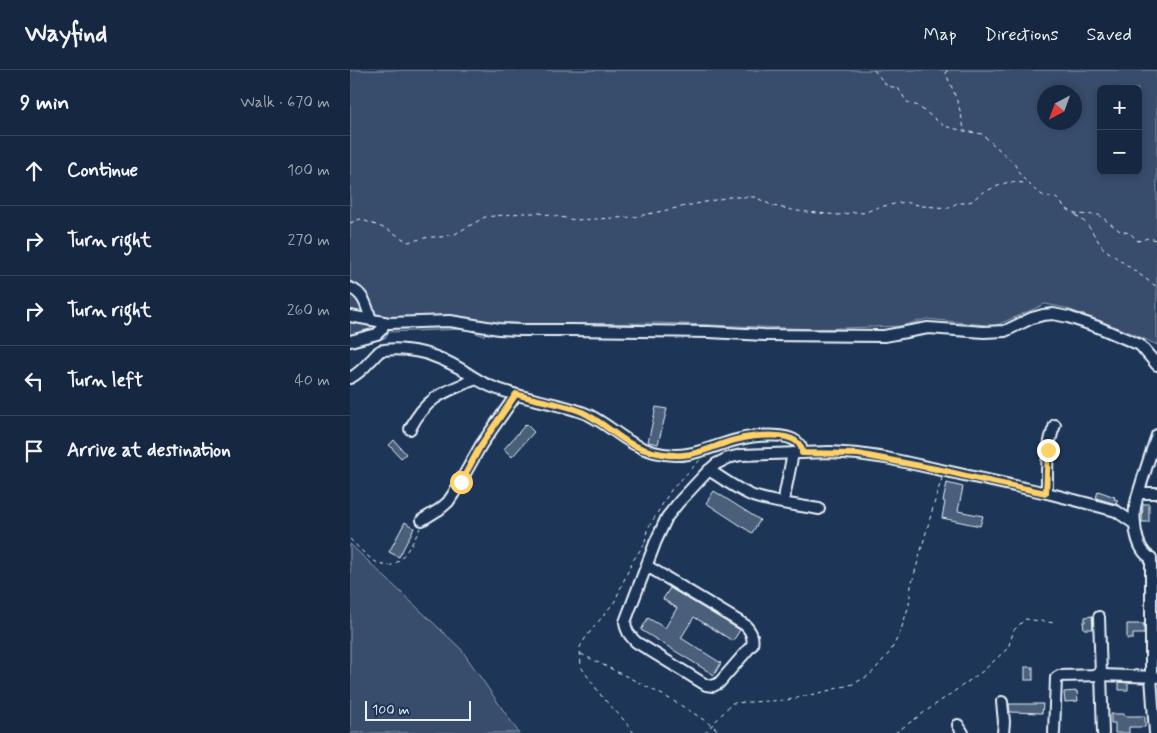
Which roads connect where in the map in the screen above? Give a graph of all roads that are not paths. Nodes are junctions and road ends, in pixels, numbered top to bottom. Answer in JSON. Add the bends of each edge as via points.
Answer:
{"nodes":[{"id":1,"x":350,"y":288,"type":"edge"},
{"id":2,"x":355,"y":317,"type":"edge"},
{"id":3,"x":371,"y":320,"type":"junction"},
{"id":4,"x":384,"y":322,"type":"junction"},
{"id":5,"x":350,"y":326,"type":"edge"},
{"id":6,"x":350,"y":341,"type":"edge"},
{"id":7,"x":1157,"y":365,"type":"edge"},
{"id":8,"x":350,"y":378,"type":"edge"},
{"id":9,"x":476,"y":379,"type":"junction"},
{"id":10,"x":516,"y":394,"type":"junction"},
{"id":11,"x":1055,"y":425,"type":"dead end"},
{"id":12,"x":410,"y":429,"type":"dead end"},
{"id":13,"x":1157,"y":437,"type":"edge"},
{"id":14,"x":798,"y":453,"type":"junction"},
{"id":15,"x":709,"y":470,"type":"junction"},
{"id":16,"x":1046,"y":493,"type":"junction"},
{"id":17,"x":1139,"y":493,"type":"junction"},
{"id":18,"x":1157,"y":493,"type":"edge"},
{"id":19,"x":784,"y":503,"type":"junction"},
{"id":20,"x":819,"y":509,"type":"dead end"},
{"id":21,"x":422,"y":520,"type":"road end"},
{"id":22,"x":1135,"y":524,"type":"junction"},
{"id":23,"x":1154,"y":558,"type":"edge"},
{"id":24,"x":646,"y":566,"type":"junction"},
{"id":25,"x":1099,"y":617,"type":"dead end"},
{"id":26,"x":1102,"y":675,"type":"junction"},
{"id":27,"x":1154,"y":677,"type":"edge"},
{"id":28,"x":1002,"y":702,"type":"dead end"},
{"id":29,"x":1003,"y":733,"type":"edge"},
{"id":30,"x":1054,"y":733,"type":"edge"},
{"id":31,"x":1103,"y":733,"type":"edge"},
{"id":32,"x":1155,"y":733,"type":"edge"}],
"edges":[{"from":1,"to":3,"type":"street","via":[[364,298]]},
{"from":2,"to":3,"type":"street"},
{"from":2,"to":5,"type":"street"},
{"from":3,"to":4,"type":"street"},
{"from":4,"to":6,"type":"street","via":[[377,334]]},
{"from":4,"to":7,"type":"street","via":[[450,321],[522,330],[884,336],[928,328],[1006,331],[1032,318],[1053,314],[1098,327],[1140,345]]},
{"from":8,"to":9,"type":"street","via":[[378,352],[405,350],[434,356]]},
{"from":9,"to":10,"type":"street"},
{"from":9,"to":12,"type":"street","via":[[439,394],[426,405]]},
{"from":10,"to":14,"type":"street","via":[[577,410],[632,444],[655,452],[686,454],[746,438],[777,436],[796,440],[802,449]]},
{"from":10,"to":21,"type":"street","via":[[448,502]]},
{"from":11,"to":16,"type":"street","via":[[1048,450]]},
{"from":13,"to":17,"type":"street"},
{"from":14,"to":15,"type":"street","via":[[741,455],[728,458]]},
{"from":14,"to":16,"type":"street","via":[[858,454]]},
{"from":14,"to":19,"type":"street"},
{"from":15,"to":19,"type":"street","via":[[752,495]]},
{"from":15,"to":24,"type":"street","via":[[667,517]]},
{"from":16,"to":22,"type":"street","via":[[1116,511]]},
{"from":17,"to":18,"type":"street"},
{"from":17,"to":22,"type":"street"},
{"from":19,"to":20,"type":"street"},
{"from":22,"to":23,"type":"street","via":[[1142,550],[1146,556]]},
{"from":23,"to":27,"type":"street"},
{"from":24,"to":24,"type":"street","via":[[750,630],[754,640],[752,645],[719,683],[706,685],[629,636],[625,622]]},
{"from":25,"to":26,"type":"street"},
{"from":26,"to":27,"type":"street"},
{"from":26,"to":30,"type":"street","via":[[1056,678]]},
{"from":26,"to":31,"type":"street"},
{"from":27,"to":32,"type":"street"},
{"from":28,"to":29,"type":"street"}]}
